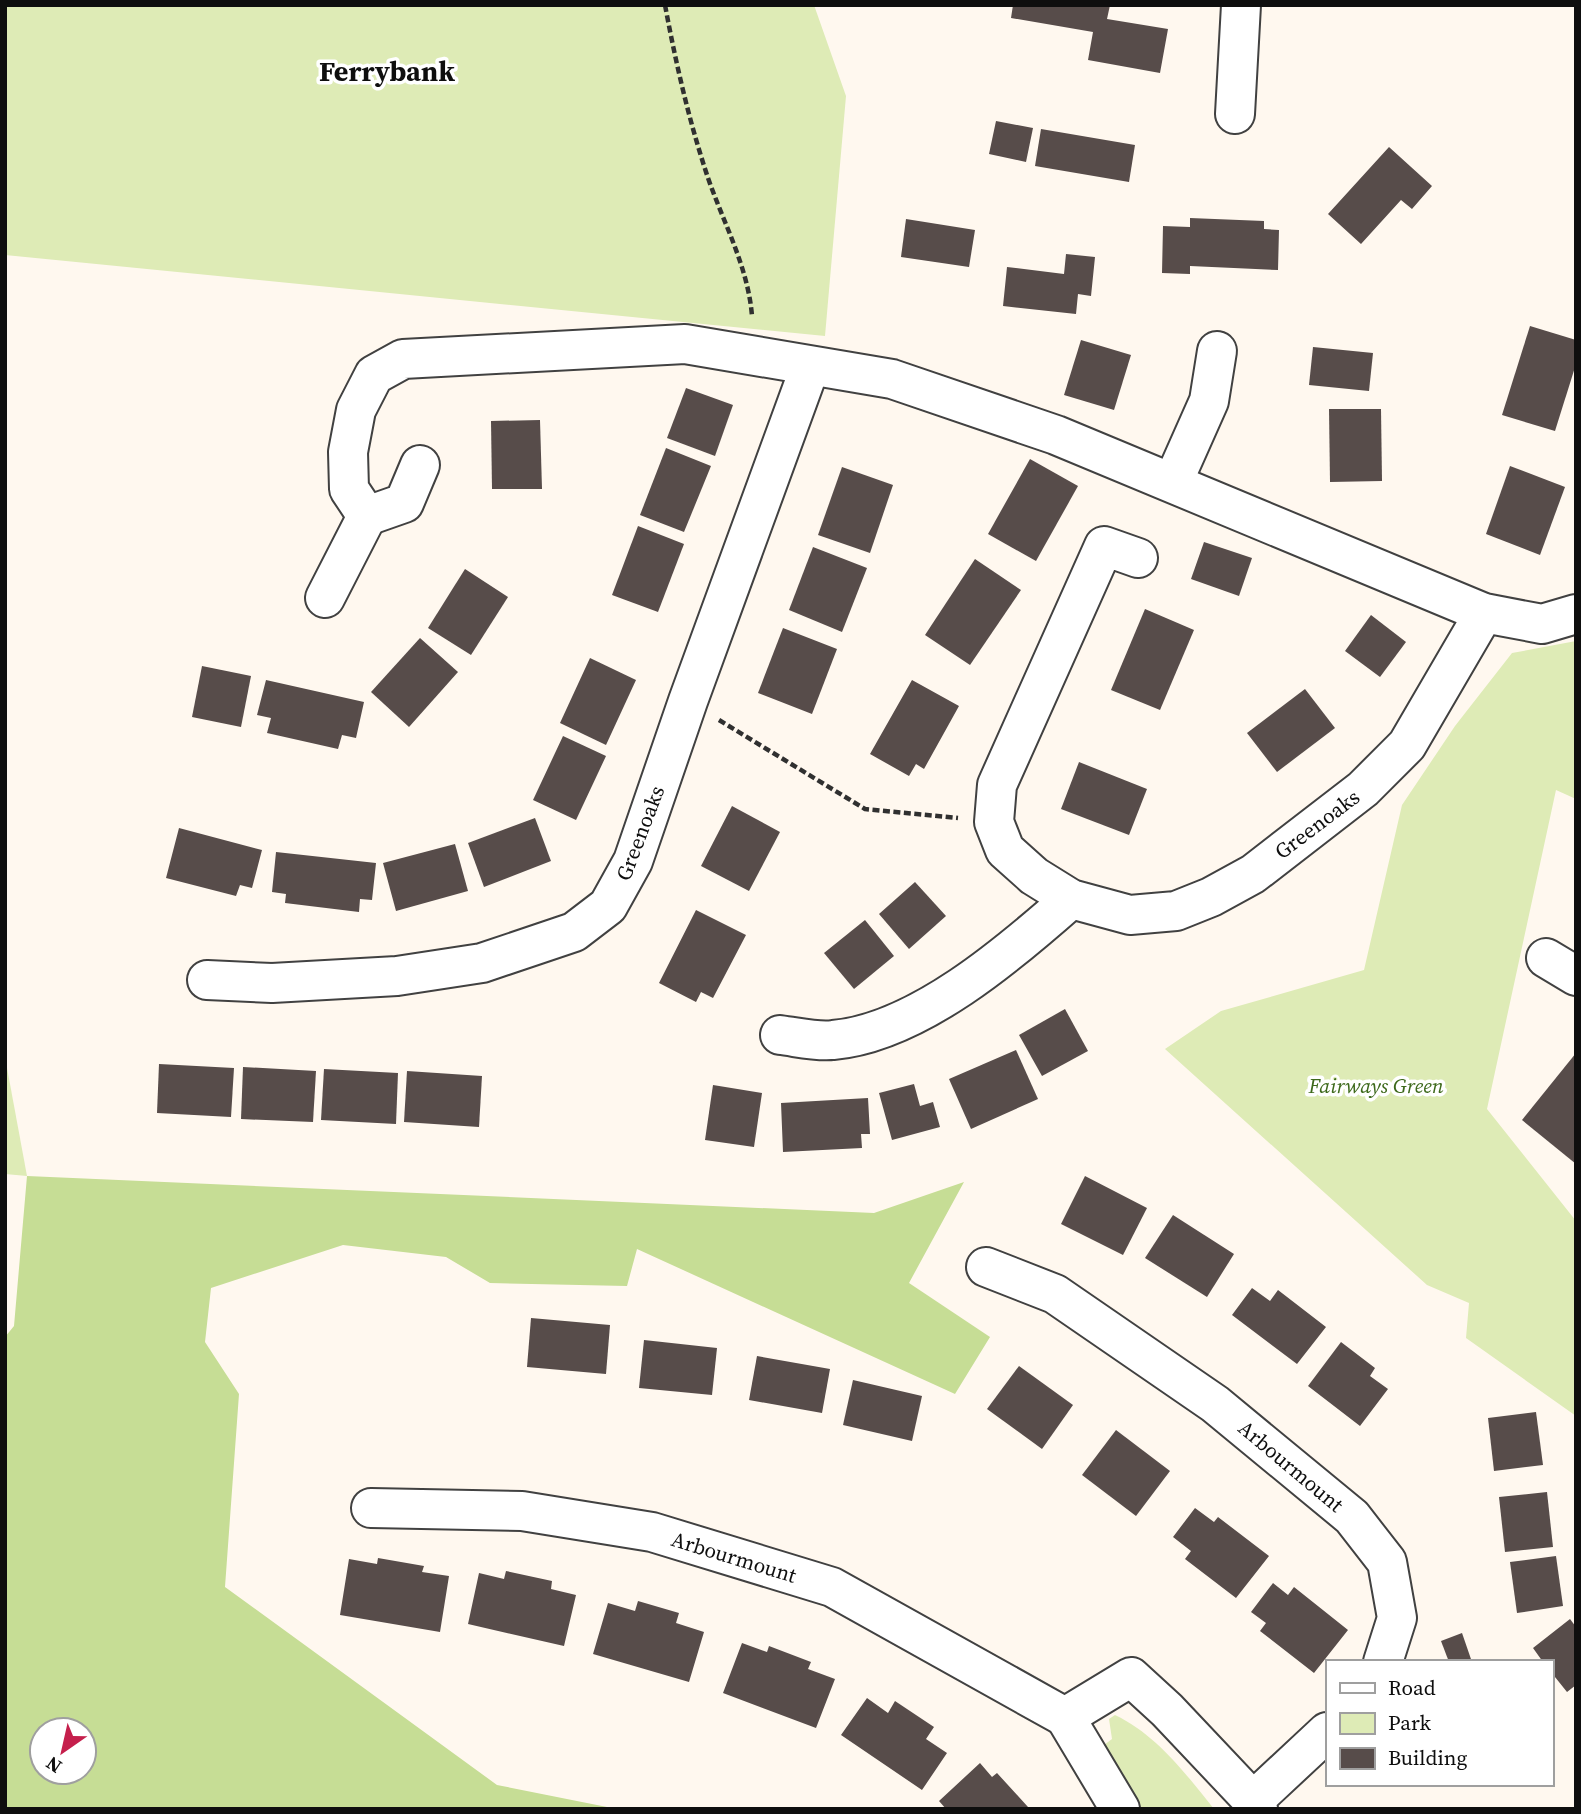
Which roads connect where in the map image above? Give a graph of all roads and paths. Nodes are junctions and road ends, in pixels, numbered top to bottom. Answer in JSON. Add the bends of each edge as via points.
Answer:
{"nodes":[{"id":1,"x":665,"y":5,"type":"edge"},
{"id":2,"x":1241,"y":5,"type":"edge"},
{"id":3,"x":1235,"y":114,"type":"dead end"},
{"id":4,"x":1217,"y":351,"type":"dead end"},
{"id":5,"x":749,"y":355,"type":"junction"},
{"id":6,"x":810,"y":367,"type":"junction"},
{"id":7,"x":420,"y":466,"type":"dead end"},
{"id":8,"x":1172,"y":482,"type":"junction"},
{"id":9,"x":367,"y":516,"type":"junction"},
{"id":10,"x":1138,"y":558,"type":"dead end"},
{"id":11,"x":325,"y":598,"type":"dead end"},
{"id":12,"x":1485,"y":613,"type":"junction"},
{"id":13,"x":1576,"y":614,"type":"edge"},
{"id":14,"x":688,"y":701,"type":"junction"},
{"id":15,"x":994,"y":822,"type":"junction"},
{"id":16,"x":1071,"y":899,"type":"junction"},
{"id":17,"x":207,"y":980,"type":"dead end"},
{"id":18,"x":780,"y":1035,"type":"dead end"},
{"id":19,"x":986,"y":1267,"type":"dead end"},
{"id":20,"x":371,"y":1508,"type":"dead end"},
{"id":21,"x":1384,"y":1660,"type":"edge"},
{"id":22,"x":1065,"y":1717,"type":"junction"},
{"id":23,"x":1326,"y":1733,"type":"edge"},
{"id":24,"x":1256,"y":1805,"type":"edge"},
{"id":25,"x":1120,"y":1809,"type":"edge"}],
"edges":[{"from":1,"to":5,"type":"path","via":[[690,119],[746,278],[752,322]]},
{"from":2,"to":3,"type":"street"},
{"from":4,"to":8,"type":"street","via":[[1209,401]]},
{"from":5,"to":6,"type":"street"},
{"from":5,"to":9,"type":"street","via":[[685,344],[403,359],[374,375],[356,410],[348,452],[349,489]]},
{"from":6,"to":8,"type":"street","via":[[892,379],[1056,435]]},
{"from":6,"to":14,"type":"street","name":"Greenoaks"},
{"from":7,"to":9,"type":"street","via":[[404,503]]},
{"from":8,"to":12,"type":"street"},
{"from":9,"to":11,"type":"street"},
{"from":10,"to":15,"type":"street","name":"Greenoaks","via":[[1104,546],[997,785]]},
{"from":12,"to":13,"type":"street","via":[[1542,624]]},
{"from":12,"to":16,"type":"street","name":"Greenoaks","via":[[1407,745],[1363,789],[1253,873],[1177,911],[1130,915]]},
{"from":14,"to":15,"type":"path","via":[[865,809]]},
{"from":14,"to":17,"type":"street","name":"Greenoaks","via":[[633,861],[608,906],[574,932],[482,962],[397,976],[272,983]]},
{"from":15,"to":16,"type":"street","name":"Greenoaks","via":[[1004,850]]},
{"from":16,"to":18,"type":"street","via":[[1013,950],[952,992],[885,1028],[833,1041]]},
{"from":19,"to":21,"type":"street","name":"Arbourmount","via":[[1055,1294],[1215,1404],[1352,1517],[1387,1562],[1397,1618]]},
{"from":20,"to":22,"type":"street","name":"Arbourmount","via":[[522,1511],[652,1532],[832,1587]]},
{"from":22,"to":24,"type":"street","via":[[1131,1677]]},
{"from":22,"to":25,"type":"street","name":"Arbourmount"},
{"from":23,"to":24,"type":"street"}]}
